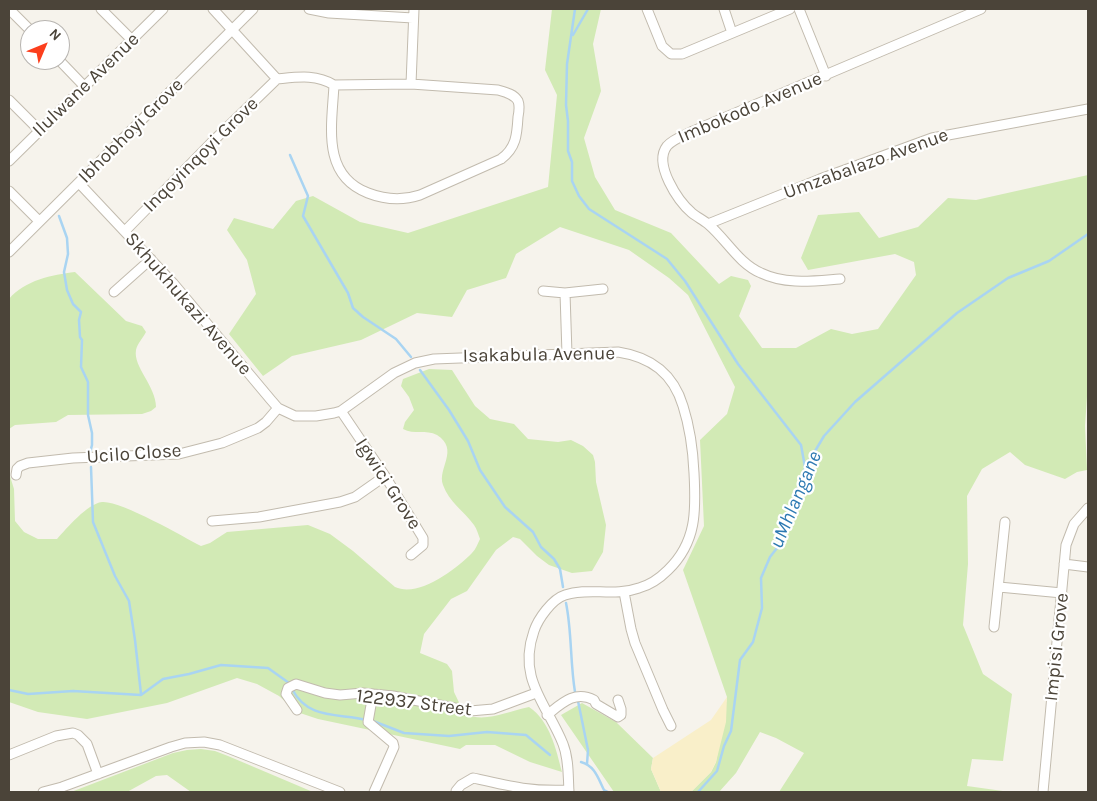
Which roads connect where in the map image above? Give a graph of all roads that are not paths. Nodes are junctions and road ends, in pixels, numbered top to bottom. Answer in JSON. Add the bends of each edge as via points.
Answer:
{"nodes":[{"id":1,"x":9,"y":9,"type":"edge"},
{"id":2,"x":100,"y":9,"type":"edge"},
{"id":3,"x":163,"y":9,"type":"edge"},
{"id":4,"x":213,"y":9,"type":"edge"},
{"id":5,"x":253,"y":9,"type":"edge"},
{"id":6,"x":309,"y":9,"type":"edge"},
{"id":7,"x":647,"y":9,"type":"edge"},
{"id":8,"x":724,"y":9,"type":"edge"},
{"id":9,"x":790,"y":9,"type":"edge"},
{"id":10,"x":799,"y":9,"type":"edge"},
{"id":11,"x":980,"y":9,"type":"edge"},
{"id":12,"x":414,"y":13,"type":"edge"},
{"id":13,"x":20,"y":20,"type":"edge"},
{"id":14,"x":233,"y":30,"type":"junction"},
{"id":15,"x":732,"y":33,"type":"junction"},
{"id":16,"x":132,"y":40,"type":"junction"},
{"id":17,"x":69,"y":70,"type":"edge"},
{"id":18,"x":826,"y":76,"type":"junction"},
{"id":19,"x":277,"y":79,"type":"junction"},
{"id":20,"x":411,"y":84,"type":"junction"},
{"id":21,"x":334,"y":85,"type":"junction"},
{"id":22,"x":84,"y":86,"type":"junction"},
{"id":23,"x":9,"y":100,"type":"edge"},
{"id":24,"x":1088,"y":109,"type":"edge"},
{"id":25,"x":39,"y":130,"type":"junction"},
{"id":26,"x":9,"y":161,"type":"edge"},
{"id":27,"x":78,"y":183,"type":"junction"},
{"id":28,"x":9,"y":191,"type":"edge"},
{"id":29,"x":39,"y":221,"type":"junction"},
{"id":30,"x":708,"y":224,"type":"junction"},
{"id":31,"x":125,"y":231,"type":"junction"},
{"id":32,"x":9,"y":252,"type":"edge"},
{"id":33,"x":151,"y":259,"type":"junction"},
{"id":34,"x":840,"y":278,"type":"dead end"},
{"id":35,"x":603,"y":289,"type":"dead end"},
{"id":36,"x":114,"y":292,"type":"dead end"},
{"id":37,"x":543,"y":292,"type":"dead end"},
{"id":38,"x":565,"y":292,"type":"junction"},
{"id":39,"x":567,"y":354,"type":"junction"},
{"id":40,"x":278,"y":408,"type":"junction"},
{"id":41,"x":341,"y":411,"type":"junction"},
{"id":42,"x":16,"y":476,"type":"dead end"},
{"id":43,"x":384,"y":476,"type":"junction"},
{"id":44,"x":1088,"y":508,"type":"edge"},
{"id":45,"x":212,"y":521,"type":"dead end"},
{"id":46,"x":1005,"y":522,"type":"dead end"},
{"id":47,"x":411,"y":555,"type":"dead end"},
{"id":48,"x":1064,"y":564,"type":"junction"},
{"id":49,"x":1088,"y":567,"type":"edge"},
{"id":50,"x":999,"y":588,"type":"junction"},
{"id":51,"x":624,"y":592,"type":"junction"},
{"id":52,"x":1062,"y":593,"type":"junction"},
{"id":53,"x":994,"y":627,"type":"dead end"},
{"id":54,"x":536,"y":693,"type":"junction"},
{"id":55,"x":373,"y":694,"type":"junction"},
{"id":56,"x":618,"y":700,"type":"dead end"},
{"id":57,"x":297,"y":710,"type":"dead end"},
{"id":58,"x":547,"y":715,"type":"junction"},
{"id":59,"x":671,"y":726,"type":"dead end"},
{"id":60,"x":9,"y":755,"type":"edge"},
{"id":61,"x":98,"y":774,"type":"junction"},
{"id":62,"x":456,"y":791,"type":"edge"},
{"id":63,"x":569,"y":791,"type":"edge"},
{"id":64,"x":43,"y":792,"type":"edge"},
{"id":65,"x":340,"y":792,"type":"edge"},
{"id":66,"x":374,"y":792,"type":"edge"},
{"id":67,"x":1042,"y":792,"type":"edge"}],
"edges":[{"from":1,"to":13,"type":"street"},
{"from":2,"to":16,"type":"street"},
{"from":3,"to":16,"type":"street","name":"Ilulwane Avenue"},
{"from":4,"to":14,"type":"street"},
{"from":5,"to":14,"type":"street","name":"Ibhobhoyi Grove"},
{"from":6,"to":12,"type":"street","via":[[329,13]]},
{"from":7,"to":15,"type":"street","via":[[659,40],[666,51],[675,55]]},
{"from":8,"to":15,"type":"street"},
{"from":9,"to":15,"type":"street"},
{"from":10,"to":18,"type":"street"},
{"from":11,"to":18,"type":"street","name":"Imbokodo Avenue"},
{"from":12,"to":20,"type":"street"},
{"from":14,"to":19,"type":"street"},
{"from":14,"to":27,"type":"street","name":"Ibhobhoyi Grove"},
{"from":16,"to":22,"type":"street","name":"Ilulwane Avenue"},
{"from":17,"to":22,"type":"street"},
{"from":18,"to":30,"type":"street","name":"Imbokodo Avenue","via":[[693,131],[667,146],[663,160],[673,189],[693,214]]},
{"from":19,"to":21,"type":"street","via":[[311,76]]},
{"from":19,"to":31,"type":"street","name":"Inqoyinqoyi Grove"},
{"from":20,"to":21,"type":"street"},
{"from":20,"to":21,"type":"street","via":[[504,92],[515,98],[519,106],[517,134],[508,154],[420,195],[391,200],[376,197],[353,186],[338,168],[331,137]]},
{"from":22,"to":25,"type":"street","name":"Ilulwane Avenue"},
{"from":23,"to":25,"type":"street"},
{"from":24,"to":30,"type":"street","name":"Umzabalazo Avenue","via":[[932,138]]},
{"from":25,"to":26,"type":"street","name":"Ilulwane Avenue"},
{"from":27,"to":29,"type":"street","name":"Ibhobhoyi Grove"},
{"from":27,"to":31,"type":"street","name":"Skhukhukazi Avenue"},
{"from":28,"to":29,"type":"street"},
{"from":29,"to":32,"type":"street","name":"Ibhobhoyi Grove"},
{"from":30,"to":34,"type":"street","name":"Imbokodo Avenue","via":[[750,267],[761,273],[800,282]]},
{"from":31,"to":33,"type":"street","name":"Skhukhukazi Avenue"},
{"from":33,"to":36,"type":"street"},
{"from":33,"to":40,"type":"street","name":"Skhukhukazi Avenue"},
{"from":35,"to":38,"type":"street"},
{"from":37,"to":38,"type":"street"},
{"from":38,"to":39,"type":"street"},
{"from":39,"to":41,"type":"street","name":"Isakabula Avenue","via":[[426,360],[394,373]]},
{"from":39,"to":51,"type":"street","name":"Isakabula Avenue","via":[[618,352],[655,364],[675,388],[689,425],[696,499],[690,539],[683,553],[663,575],[646,586]]},
{"from":40,"to":41,"type":"street","name":"Isakabula Avenue","via":[[295,416]]},
{"from":40,"to":42,"type":"street","name":"Ucilo Close","via":[[258,428],[222,443],[178,454],[28,463],[20,466]]},
{"from":41,"to":43,"type":"street","name":"Igwici Grove"},
{"from":43,"to":45,"type":"street","via":[[364,491],[340,502],[259,517]]},
{"from":43,"to":47,"type":"street","name":"Igwici Grove","via":[[423,538],[423,545]]},
{"from":44,"to":48,"type":"street","name":"Impisi Grove","via":[[1069,532]]},
{"from":46,"to":50,"type":"street"},
{"from":48,"to":49,"type":"street"},
{"from":48,"to":52,"type":"street","name":"Impisi Grove"},
{"from":50,"to":52,"type":"street"},
{"from":50,"to":53,"type":"street"},
{"from":51,"to":54,"type":"street","name":"Isakabula Avenue","via":[[563,595],[545,611],[534,631],[529,656]]},
{"from":51,"to":59,"type":"street","via":[[630,629]]},
{"from":52,"to":67,"type":"street","name":"Impisi Grove"},
{"from":54,"to":55,"type":"street","name":"122937 Street","via":[[493,709],[470,711]]},
{"from":54,"to":58,"type":"street","name":"Isakabula Avenue"},
{"from":55,"to":57,"type":"street","name":"122937 Street","via":[[340,695],[296,684],[288,688],[286,694]]},
{"from":55,"to":66,"type":"street","via":[[369,719],[394,746]]},
{"from":56,"to":58,"type":"street","via":[[621,713],[618,717],[585,695],[573,697]]},
{"from":58,"to":63,"type":"street","name":"Isakabula Avenue","via":[[564,746]]},
{"from":60,"to":61,"type":"street","via":[[56,736],[73,733],[87,744]]},
{"from":61,"to":64,"type":"street"},
{"from":61,"to":65,"type":"street","via":[[171,747],[204,742],[233,749]]},
{"from":62,"to":63,"type":"street","via":[[473,778],[520,789]]}]}
